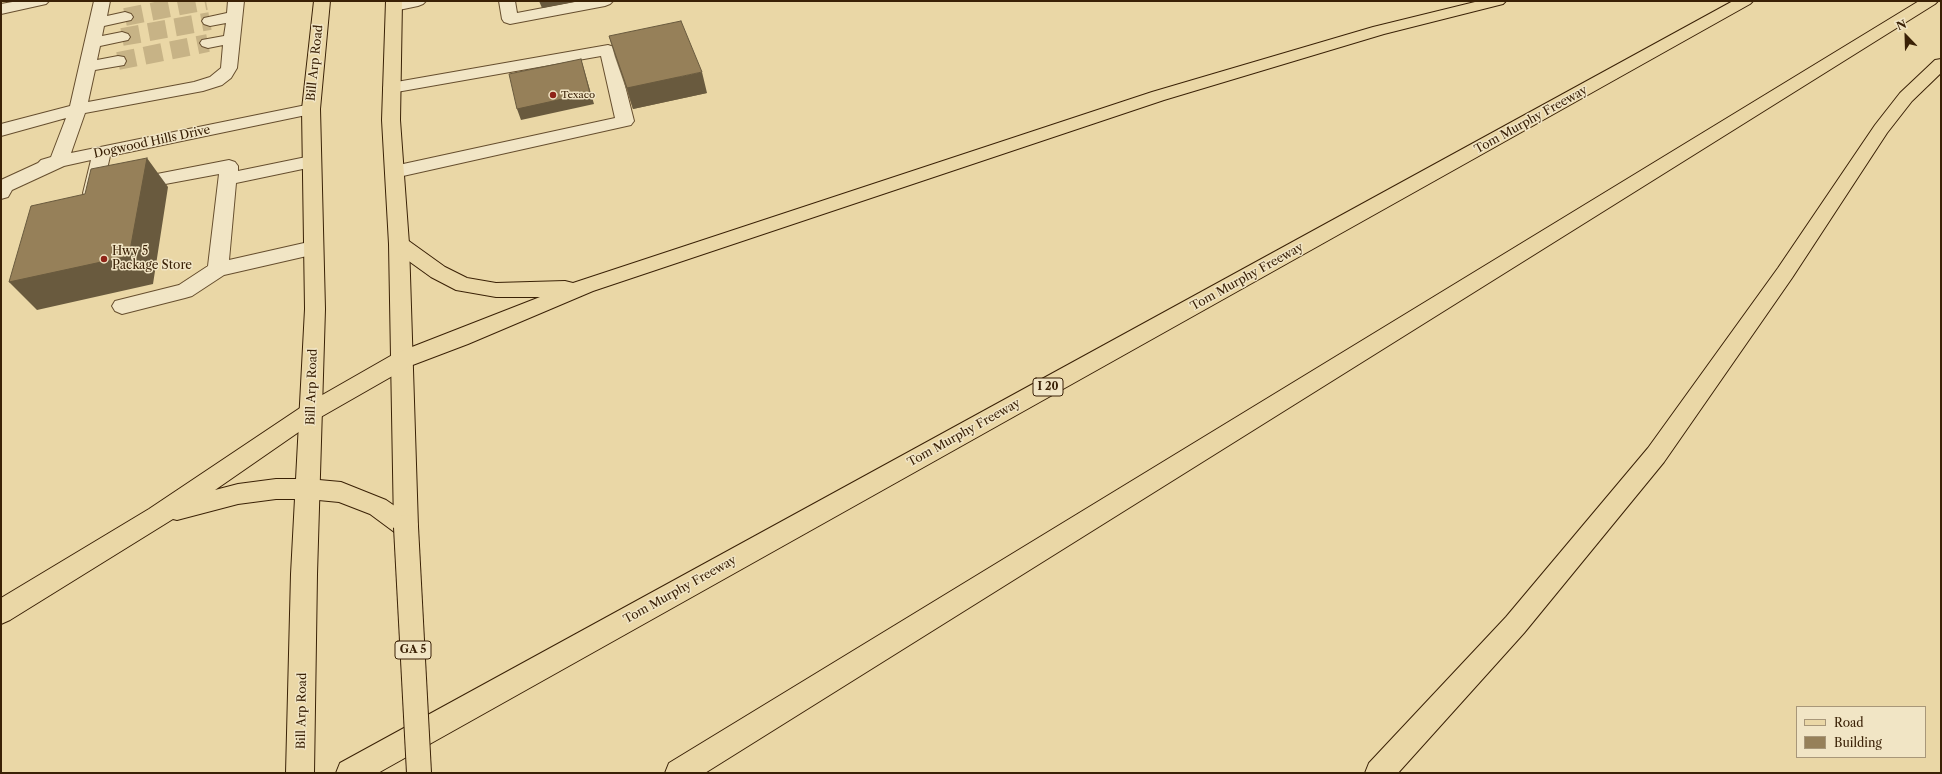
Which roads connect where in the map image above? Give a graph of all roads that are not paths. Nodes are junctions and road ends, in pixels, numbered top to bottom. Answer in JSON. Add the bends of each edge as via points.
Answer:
{"nodes":[{"id":1,"x":41,"y":1,"type":"edge"},
{"id":2,"x":102,"y":1,"type":"edge"},
{"id":3,"x":322,"y":1,"type":"edge"},
{"id":4,"x":418,"y":1,"type":"edge"},
{"id":5,"x":507,"y":1,"type":"edge"},
{"id":6,"x":605,"y":1,"type":"edge"},
{"id":7,"x":1498,"y":1,"type":"edge"},
{"id":8,"x":1745,"y":1,"type":"edge"},
{"id":9,"x":1930,"y":1,"type":"edge"},
{"id":10,"x":394,"y":3,"type":"edge"},
{"id":11,"x":1,"y":8,"type":"edge"},
{"id":12,"x":236,"y":9,"type":"edge"},
{"id":13,"x":125,"y":17,"type":"tunnel mouth"},
{"id":14,"x":210,"y":21,"type":"tunnel mouth"},
{"id":15,"x":97,"y":23,"type":"junction"},
{"id":16,"x":122,"y":37,"type":"tunnel mouth"},
{"id":17,"x":233,"y":39,"type":"junction"},
{"id":18,"x":93,"y":43,"type":"junction"},
{"id":19,"x":208,"y":43,"type":"tunnel mouth"},
{"id":20,"x":118,"y":61,"type":"tunnel mouth"},
{"id":21,"x":1941,"y":64,"type":"edge"},
{"id":22,"x":88,"y":67,"type":"junction"},
{"id":23,"x":392,"y":88,"type":"junction"},
{"id":24,"x":78,"y":109,"type":"junction"},
{"id":25,"x":311,"y":109,"type":"junction"},
{"id":26,"x":1,"y":130,"type":"edge"},
{"id":27,"x":102,"y":152,"type":"junction"},
{"id":28,"x":59,"y":161,"type":"junction"},
{"id":29,"x":311,"y":162,"type":"junction"},
{"id":30,"x":394,"y":172,"type":"junction"},
{"id":31,"x":1,"y":174,"type":"edge"},
{"id":32,"x":227,"y":179,"type":"junction"},
{"id":33,"x":1,"y":193,"type":"edge"},
{"id":34,"x":399,"y":244,"type":"junction"},
{"id":35,"x":313,"y":248,"type":"junction"},
{"id":36,"x":218,"y":269,"type":"junction"},
{"id":37,"x":586,"y":286,"type":"junction"},
{"id":38,"x":122,"y":306,"type":"dead end"},
{"id":39,"x":402,"y":360,"type":"junction"},
{"id":40,"x":311,"y":412,"type":"junction"},
{"id":41,"x":308,"y":489,"type":"junction"},
{"id":42,"x":158,"y":516,"type":"junction"},
{"id":43,"x":406,"y":527,"type":"junction"},
{"id":44,"x":1,"y":612,"type":"edge"},
{"id":45,"x":300,"y":773,"type":"edge"},
{"id":46,"x":350,"y":773,"type":"edge"},
{"id":47,"x":419,"y":773,"type":"edge"},
{"id":48,"x":679,"y":773,"type":"edge"},
{"id":49,"x":1379,"y":773,"type":"edge"}],
"edges":[{"from":1,"to":11,"type":"street"},
{"from":2,"to":15,"type":"street"},
{"from":3,"to":25,"type":"main road","name":"Bill Arp Road"},
{"from":4,"to":10,"type":"street"},
{"from":5,"to":6,"type":"street","via":[[510,19]]},
{"from":7,"to":37,"type":"main road","via":[[1380,30],[1196,84]]},
{"from":8,"to":46,"type":"main road","name":"Tom Murphy Freeway","number":"I 20"},
{"from":9,"to":48,"type":"main road"},
{"from":10,"to":23,"type":"main road","number":"GA 5"},
{"from":12,"to":14,"type":"street"},
{"from":12,"to":17,"type":"street"},
{"from":13,"to":15,"type":"street"},
{"from":15,"to":18,"type":"street"},
{"from":16,"to":18,"type":"street"},
{"from":17,"to":19,"type":"street"},
{"from":17,"to":24,"type":"street","via":[[229,68],[216,81],[197,87]]},
{"from":18,"to":22,"type":"street"},
{"from":20,"to":22,"type":"street"},
{"from":21,"to":49,"type":"main road","via":[[1906,97],[1881,129],[1785,273],[1656,455],[1515,625]]},
{"from":22,"to":24,"type":"street"},
{"from":23,"to":30,"type":"main road","number":"GA 5"},
{"from":23,"to":30,"type":"street","via":[[608,50],[625,121]]},
{"from":24,"to":26,"type":"street"},
{"from":24,"to":28,"type":"street"},
{"from":25,"to":27,"type":"street","name":"Dogwood Hills Drive"},
{"from":25,"to":29,"type":"main road","name":"Bill Arp Road"},
{"from":27,"to":28,"type":"street","name":"Dogwood Hills Drive"},
{"from":27,"to":32,"type":"street","via":[[92,193],[229,166]]},
{"from":28,"to":31,"type":"street"},
{"from":28,"to":33,"type":"street","name":"Dogwood Hills Drive","via":[[4,186]]},
{"from":29,"to":32,"type":"street"},
{"from":29,"to":35,"type":"main road","name":"Bill Arp Road"},
{"from":30,"to":34,"type":"main road","number":"GA 5"},
{"from":32,"to":36,"type":"street"},
{"from":34,"to":37,"type":"main road","via":[[438,272],[463,285],[496,290]]},
{"from":34,"to":39,"type":"main road","number":"GA 5"},
{"from":35,"to":36,"type":"street"},
{"from":35,"to":40,"type":"main road","name":"Bill Arp Road"},
{"from":36,"to":38,"type":"street","via":[[185,292]]},
{"from":37,"to":39,"type":"main road"},
{"from":39,"to":40,"type":"main road"},
{"from":39,"to":43,"type":"main road","number":"GA 5"},
{"from":40,"to":41,"type":"main road","name":"Bill Arp Road"},
{"from":40,"to":42,"type":"main road"},
{"from":41,"to":42,"type":"main road","via":[[276,489],[238,494]]},
{"from":41,"to":43,"type":"main road","via":[[341,492],[378,507]]},
{"from":41,"to":45,"type":"main road","name":"Bill Arp Road"},
{"from":42,"to":44,"type":"main road"},
{"from":43,"to":47,"type":"main road","number":"GA 5","bridge":true}]}
